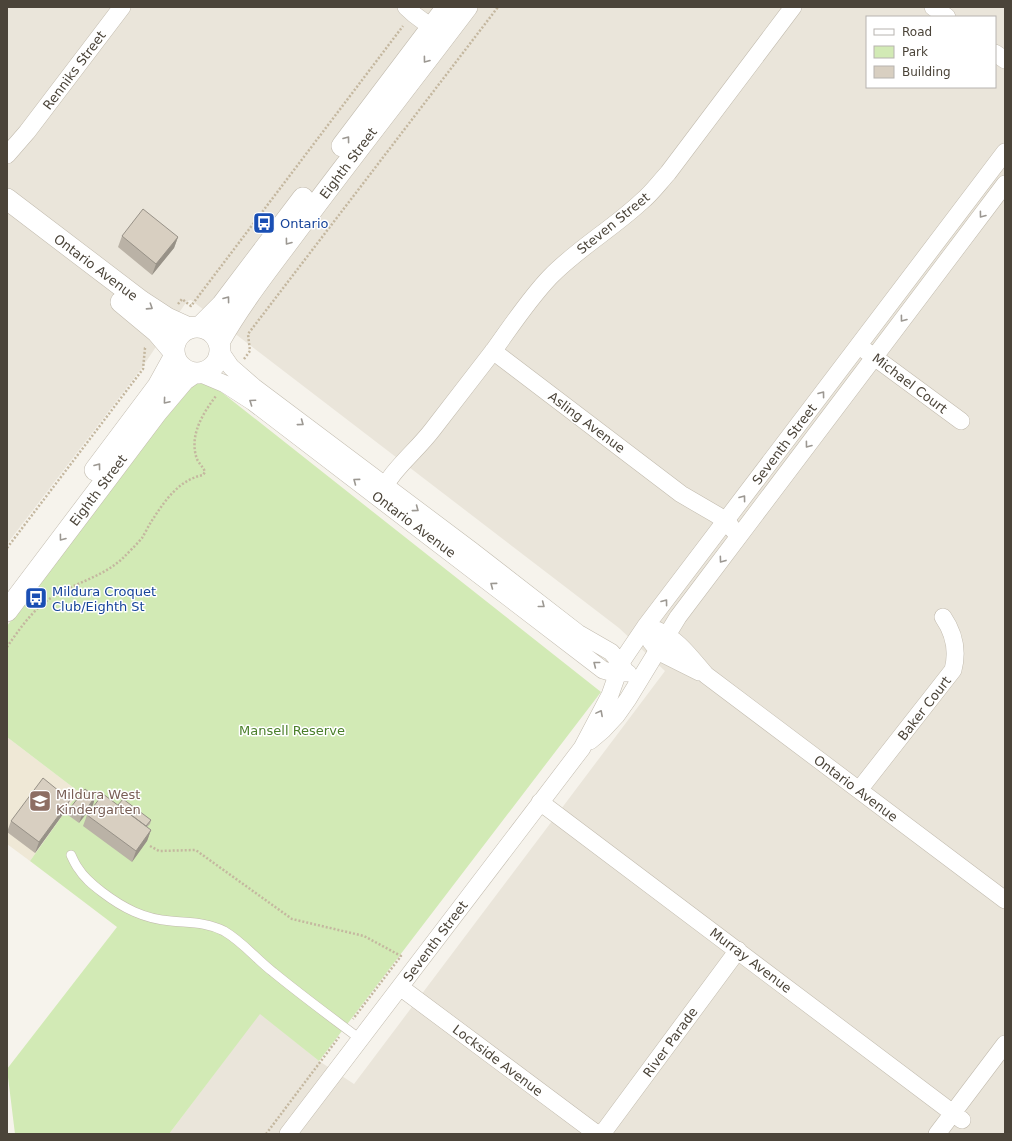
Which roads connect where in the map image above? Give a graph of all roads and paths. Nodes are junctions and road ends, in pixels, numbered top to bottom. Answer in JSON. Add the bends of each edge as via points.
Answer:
{"nodes":[{"id":1,"x":122,"y":7,"type":"edge"},
{"id":2,"x":467,"y":7,"type":"edge"},
{"id":3,"x":498,"y":7,"type":"edge"},
{"id":4,"x":793,"y":7,"type":"edge"},
{"id":5,"x":934,"y":7,"type":"edge"},
{"id":6,"x":413,"y":9,"type":"edge"},
{"id":7,"x":946,"y":16,"type":"edge"},
{"id":8,"x":441,"y":22,"type":"edge"},
{"id":9,"x":996,"y":54,"type":"edge"},
{"id":10,"x":1005,"y":60,"type":"edge"},
{"id":11,"x":27,"y":132,"type":"junction"},
{"id":12,"x":1005,"y":152,"type":"edge"},
{"id":13,"x":7,"y":155,"type":"edge"},
{"id":14,"x":7,"y":164,"type":"edge"},
{"id":15,"x":1005,"y":184,"type":"edge"},
{"id":16,"x":7,"y":199,"type":"edge"},
{"id":17,"x":7,"y":216,"type":"edge"},
{"id":18,"x":162,"y":325,"type":"junction"},
{"id":19,"x":194,"y":328,"type":"junction"},
{"id":20,"x":859,"y":345,"type":"junction"},
{"id":21,"x":219,"y":346,"type":"junction"},
{"id":22,"x":493,"y":351,"type":"junction"},
{"id":23,"x":174,"y":354,"type":"junction"},
{"id":24,"x":875,"y":357,"type":"junction"},
{"id":25,"x":196,"y":373,"type":"junction"},
{"id":26,"x":230,"y":378,"type":"junction"},
{"id":27,"x":961,"y":421,"type":"dead end"},
{"id":28,"x":385,"y":492,"type":"junction"},
{"id":29,"x":722,"y":526,"type":"junction"},
{"id":30,"x":738,"y":538,"type":"junction"},
{"id":31,"x":7,"y":548,"type":"edge"},
{"id":32,"x":7,"y":587,"type":"edge"},
{"id":33,"x":7,"y":611,"type":"edge"},
{"id":34,"x":943,"y":617,"type":"dead end"},
{"id":35,"x":645,"y":627,"type":"junction"},
{"id":36,"x":667,"y":634,"type":"junction"},
{"id":37,"x":7,"y":648,"type":"edge"},
{"id":38,"x":658,"y":650,"type":"junction"},
{"id":39,"x":646,"y":669,"type":"junction"},
{"id":40,"x":622,"y":670,"type":"junction"},
{"id":41,"x":706,"y":675,"type":"junction"},
{"id":42,"x":632,"y":692,"type":"junction"},
{"id":43,"x":582,"y":748,"type":"junction"},
{"id":44,"x":859,"y":790,"type":"junction"},
{"id":45,"x":540,"y":802,"type":"junction"},
{"id":46,"x":150,"y":846,"type":"dead end"},
{"id":47,"x":71,"y":855,"type":"dead end"},
{"id":48,"x":1005,"y":900,"type":"edge"},
{"id":49,"x":738,"y":950,"type":"junction"},
{"id":50,"x":400,"y":987,"type":"junction"},
{"id":51,"x":346,"y":1028,"type":"junction"},
{"id":52,"x":360,"y":1039,"type":"junction"},
{"id":53,"x":1005,"y":1044,"type":"edge"},
{"id":54,"x":1005,"y":1062,"type":"edge"},
{"id":55,"x":957,"y":1117,"type":"junction"},
{"id":56,"x":266,"y":1134,"type":"edge"},
{"id":57,"x":288,"y":1134,"type":"edge"},
{"id":58,"x":597,"y":1134,"type":"edge"},
{"id":59,"x":602,"y":1134,"type":"edge"},
{"id":60,"x":937,"y":1134,"type":"edge"},
{"id":61,"x":951,"y":1134,"type":"edge"}],
"edges":[{"from":1,"to":11,"type":"street","name":"Renniks Street"},
{"from":2,"to":8,"type":"street","name":"Eighth Street"},
{"from":3,"to":26,"type":"path","via":[[248,334],[250,351]]},
{"from":4,"to":22,"type":"street","name":"Steven Street","via":[[653,191],[549,278]]},
{"from":5,"to":7,"type":"street"},
{"from":6,"to":8,"type":"street"},
{"from":6,"to":18,"type":"path","via":[[190,306],[182,299]]},
{"from":19,"to":8,"type":"street","name":"Eighth Street","one_way":true,"via":[[222,305]]},
{"from":8,"to":21,"type":"street","name":"Eighth Street","one_way":true,"via":[[348,162],[231,321]]},
{"from":9,"to":10,"type":"street"},
{"from":11,"to":13,"type":"street","name":"Renniks Street"},
{"from":11,"to":14,"type":"street","name":"Renniks Street"},
{"from":12,"to":20,"type":"street","name":"Seventh Street"},
{"from":15,"to":24,"type":"street","name":"Seventh Street","one_way":true},
{"from":16,"to":18,"type":"street","name":"Ontario Avenue","one_way":true,"via":[[141,301]]},
{"from":17,"to":18,"type":"street","name":"Ontario Avenue","via":[[133,311]]},
{"from":18,"to":19,"type":"street","name":"Ontario Avenue"},
{"from":18,"to":23,"type":"street","name":"Ontario Avenue"},
{"from":18,"to":31,"type":"path","via":[[145,348],[143,369]]},
{"from":19,"to":21,"type":"street","via":[[211,332]]},
{"from":19,"to":23,"type":"street","via":[[182,332],[178,337],[174,343]]},
{"from":20,"to":24,"type":"street","name":"Michael Court"},
{"from":29,"to":20,"type":"street","name":"Seventh Street","one_way":true},
{"from":21,"to":25,"type":"street","via":[[216,363],[211,368]]},
{"from":21,"to":26,"type":"street","name":"Ontario Avenue"},
{"from":22,"to":28,"type":"street","name":"Steven Street","via":[[428,435],[407,470]]},
{"from":22,"to":29,"type":"street","name":"Asling Avenue","via":[[681,494],[710,524]]},
{"from":23,"to":25,"type":"street","via":[[182,368],[187,372]]},
{"from":32,"to":23,"type":"street","name":"Eighth Street","one_way":true,"via":[[158,386]]},
{"from":24,"to":27,"type":"street","name":"Michael Court"},
{"from":24,"to":30,"type":"street","name":"Seventh Street","one_way":true},
{"from":25,"to":26,"type":"street","name":"Ontario Avenue"},
{"from":25,"to":33,"type":"street","name":"Eighth Street","one_way":true,"via":[[184,380],[156,412]]},
{"from":26,"to":28,"type":"street","name":"Ontario Avenue","via":[[253,402]]},
{"from":26,"to":37,"type":"path","via":[[199,421],[196,457],[205,472],[203,475],[182,483],[142,538],[122,559],[109,569],[50,598],[24,624]]},
{"from":28,"to":40,"type":"street","name":"Ontario Avenue","via":[[604,670]]},
{"from":29,"to":30,"type":"street","name":"Asling Avenue","via":[[725,534]]},
{"from":35,"to":29,"type":"street","name":"Seventh Street","one_way":true},
{"from":30,"to":36,"type":"street","name":"Seventh Street","one_way":true},
{"from":34,"to":44,"type":"street","name":"Baker Court","via":[[953,637],[956,660],[953,670]]},
{"from":35,"to":36,"type":"street","name":"Ontario Avenue"},
{"from":35,"to":38,"type":"street","name":"Ontario Avenue"},
{"from":35,"to":40,"type":"street","name":"Seventh Street","via":[[629,650]]},
{"from":36,"to":38,"type":"street","name":"Seventh Street"},
{"from":36,"to":41,"type":"street","name":"Ontario Avenue"},
{"from":38,"to":39,"type":"street","name":"Seventh Street"},
{"from":38,"to":41,"type":"street","name":"Ontario Avenue","via":[[667,657]]},
{"from":39,"to":40,"type":"street"},
{"from":39,"to":42,"type":"street","name":"Seventh Street"},
{"from":40,"to":42,"type":"street"},
{"from":43,"to":40,"type":"street","name":"Seventh Street","one_way":true},
{"from":41,"to":44,"type":"street","name":"Ontario Avenue"},
{"from":42,"to":43,"type":"street","name":"Seventh Street","via":[[616,716]]},
{"from":43,"to":45,"type":"street","name":"Seventh Street"},
{"from":44,"to":48,"type":"street","name":"Ontario Avenue"},
{"from":45,"to":49,"type":"street","name":"Murray Avenue"},
{"from":45,"to":50,"type":"street","name":"Seventh Street"},
{"from":46,"to":51,"type":"path","via":[[159,850],[195,850],[292,919],[364,936],[401,956]]},
{"from":47,"to":51,"type":"lane","via":[[88,881],[114,901],[134,912],[148,918],[196,923],[226,932],[271,971]]},
{"from":49,"to":55,"type":"street","name":"Murray Avenue"},
{"from":49,"to":59,"type":"street","name":"River Parade"},
{"from":50,"to":52,"type":"street","name":"Seventh Street"},
{"from":50,"to":58,"type":"street","name":"Lockside Avenue"},
{"from":51,"to":52,"type":"lane"},
{"from":51,"to":56,"type":"path"},
{"from":52,"to":57,"type":"street","name":"Seventh Street"},
{"from":53,"to":55,"type":"street"},
{"from":54,"to":55,"type":"street"},
{"from":55,"to":60,"type":"street"},
{"from":55,"to":61,"type":"street"}]}
